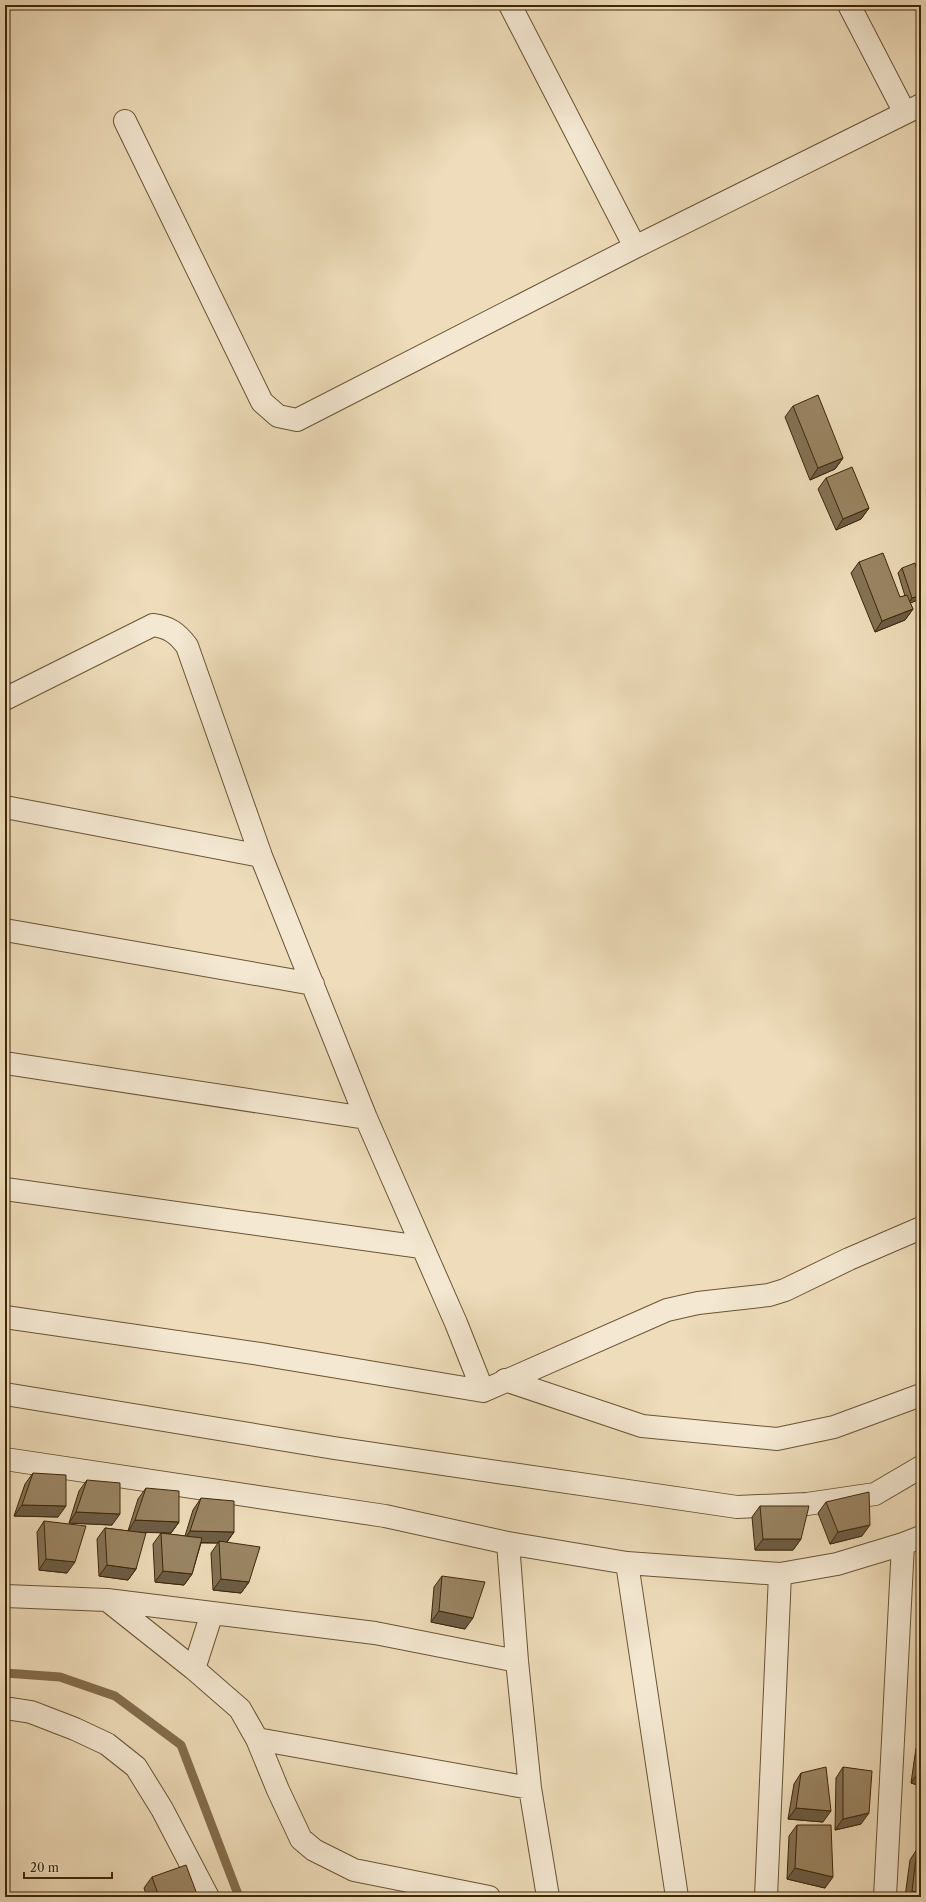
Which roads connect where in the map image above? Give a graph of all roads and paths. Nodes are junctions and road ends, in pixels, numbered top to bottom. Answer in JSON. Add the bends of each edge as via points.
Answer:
{"nodes":[{"id":1,"x":510,"y":5,"type":"edge"},
{"id":2,"x":849,"y":5,"type":"edge"},
{"id":3,"x":913,"y":109,"type":"edge"},
{"id":4,"x":125,"y":121,"type":"dead end"},
{"id":5,"x":635,"y":247,"type":"junction"},
{"id":6,"x":5,"y":699,"type":"edge"},
{"id":7,"x":5,"y":807,"type":"edge"},
{"id":8,"x":261,"y":856,"type":"junction"},
{"id":9,"x":5,"y":930,"type":"edge"},
{"id":10,"x":313,"y":984,"type":"junction"},
{"id":11,"x":5,"y":1063,"type":"edge"},
{"id":12,"x":366,"y":1118,"type":"junction"},
{"id":13,"x":5,"y":1189,"type":"edge"},
{"id":14,"x":921,"y":1228,"type":"edge"},
{"id":15,"x":422,"y":1247,"type":"junction"},
{"id":16,"x":5,"y":1317,"type":"edge"},
{"id":17,"x":505,"y":1380,"type":"junction"},
{"id":18,"x":483,"y":1391,"type":"junction"},
{"id":19,"x":5,"y":1394,"type":"edge"},
{"id":20,"x":921,"y":1395,"type":"edge"},
{"id":21,"x":5,"y":1459,"type":"edge"},
{"id":22,"x":921,"y":1467,"type":"edge"},
{"id":23,"x":912,"y":1540,"type":"edge"},
{"id":24,"x":508,"y":1543,"type":"junction"},
{"id":25,"x":627,"y":1563,"type":"junction"},
{"id":26,"x":780,"y":1574,"type":"junction"},
{"id":27,"x":5,"y":1596,"type":"edge"},
{"id":28,"x":107,"y":1600,"type":"junction"},
{"id":29,"x":212,"y":1613,"type":"junction"},
{"id":30,"x":517,"y":1661,"type":"junction"},
{"id":31,"x":194,"y":1669,"type":"junction"},
{"id":32,"x":5,"y":1708,"type":"edge"},
{"id":33,"x":257,"y":1739,"type":"junction"},
{"id":34,"x":530,"y":1788,"type":"junction"},
{"id":35,"x":208,"y":1897,"type":"edge"},
{"id":36,"x":489,"y":1897,"type":"edge"},
{"id":37,"x":548,"y":1897,"type":"edge"},
{"id":38,"x":677,"y":1897,"type":"edge"},
{"id":39,"x":766,"y":1897,"type":"edge"},
{"id":40,"x":885,"y":1897,"type":"edge"}],
"edges":[{"from":1,"to":5,"type":"street"},
{"from":2,"to":3,"type":"street"},
{"from":3,"to":5,"type":"street"},
{"from":4,"to":5,"type":"street","via":[[262,402],[278,416],[297,420]]},
{"from":6,"to":8,"type":"street","via":[[142,629],[153,625],[165,626],[177,633],[187,646]]},
{"from":7,"to":8,"type":"street"},
{"from":8,"to":10,"type":"street"},
{"from":9,"to":10,"type":"street"},
{"from":10,"to":12,"type":"street"},
{"from":11,"to":12,"type":"street"},
{"from":12,"to":15,"type":"street"},
{"from":13,"to":15,"type":"street"},
{"from":14,"to":17,"type":"street","via":[[785,1290],[769,1295],[698,1303],[667,1310]]},
{"from":15,"to":18,"type":"street","via":[[456,1322]]},
{"from":16,"to":18,"type":"street","via":[[260,1354]]},
{"from":17,"to":18,"type":"street"},
{"from":17,"to":20,"type":"street","via":[[642,1426],[777,1439],[834,1427]]},
{"from":19,"to":22,"type":"street","via":[[334,1448],[737,1507],[807,1504],[875,1494]]},
{"from":21,"to":24,"type":"street","via":[[385,1516]]},
{"from":23,"to":26,"type":"street","via":[[837,1564]]},
{"from":23,"to":40,"type":"street"},
{"from":24,"to":25,"type":"street"},
{"from":24,"to":30,"type":"street"},
{"from":25,"to":26,"type":"street"},
{"from":25,"to":38,"type":"street"},
{"from":26,"to":39,"type":"street"},
{"from":27,"to":28,"type":"street"},
{"from":28,"to":29,"type":"street"},
{"from":28,"to":31,"type":"street"},
{"from":29,"to":30,"type":"street","via":[[375,1633]]},
{"from":29,"to":31,"type":"street"},
{"from":30,"to":34,"type":"street"},
{"from":31,"to":33,"type":"street","via":[[240,1709]]},
{"from":32,"to":35,"type":"street","via":[[31,1712],[75,1729],[107,1744],[136,1767],[162,1809]]},
{"from":33,"to":34,"type":"street"},
{"from":33,"to":36,"type":"street","via":[[301,1839],[314,1850],[354,1870]]},
{"from":34,"to":37,"type":"street"}]}
